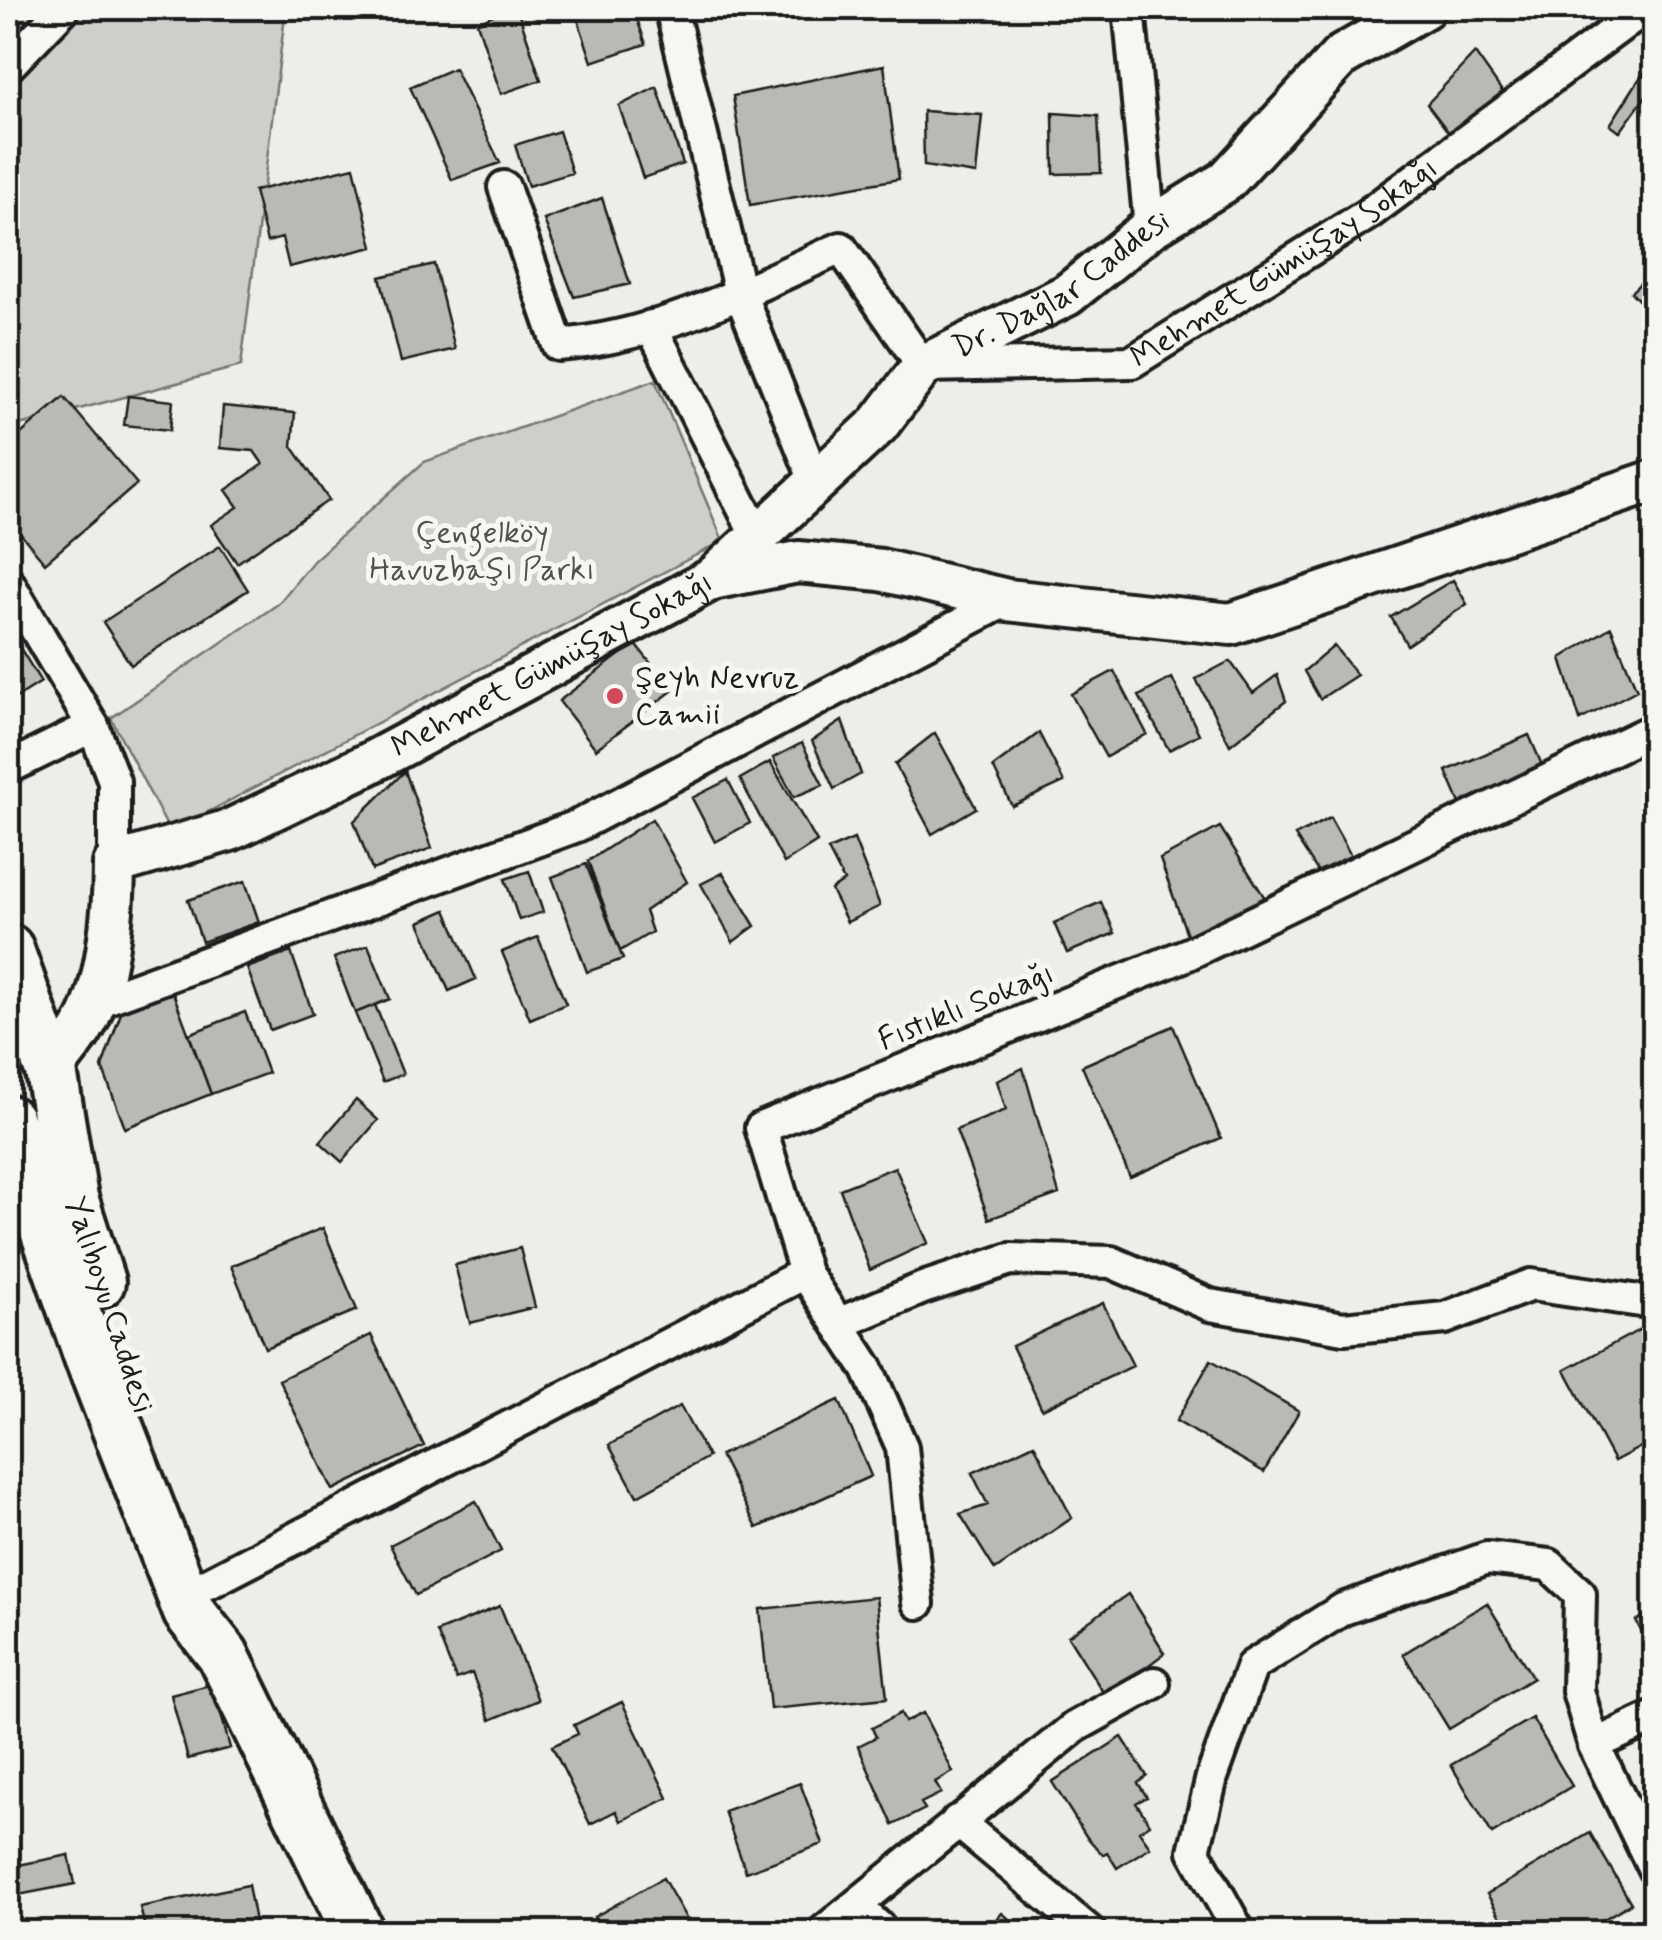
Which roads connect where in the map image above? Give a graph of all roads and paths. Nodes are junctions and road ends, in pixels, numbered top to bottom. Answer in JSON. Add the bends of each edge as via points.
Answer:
{"nodes":[{"id":1,"x":64,"y":8,"type":"edge"},
{"id":2,"x":670,"y":8,"type":"edge"},
{"id":3,"x":1129,"y":8,"type":"edge"},
{"id":4,"x":1424,"y":8,"type":"edge"},
{"id":5,"x":1645,"y":8,"type":"edge"},
{"id":6,"x":8,"y":66,"type":"edge"},
{"id":7,"x":504,"y":187,"type":"dead end"},
{"id":8,"x":1150,"y":228,"type":"junction"},
{"id":9,"x":740,"y":293,"type":"junction"},
{"id":10,"x":651,"y":326,"type":"junction"},
{"id":11,"x":923,"y":366,"type":"junction"},
{"id":12,"x":1654,"y":481,"type":"edge"},
{"id":13,"x":815,"y":482,"type":"junction"},
{"id":14,"x":756,"y":534,"type":"junction"},
{"id":15,"x":712,"y":579,"type":"junction"},
{"id":16,"x":8,"y":582,"type":"edge"},
{"id":17,"x":1008,"y":600,"type":"junction"},
{"id":18,"x":94,"y":726,"type":"junction"},
{"id":19,"x":1654,"y":729,"type":"edge"},
{"id":20,"x":8,"y":768,"type":"edge"},
{"id":21,"x":114,"y":864,"type":"junction"},
{"id":22,"x":8,"y":950,"type":"edge"},
{"id":23,"x":92,"y":1004,"type":"junction"},
{"id":24,"x":51,"y":1070,"type":"junction"},
{"id":25,"x":8,"y":1121,"type":"edge"},
{"id":26,"x":805,"y":1273,"type":"junction"},
{"id":27,"x":1654,"y":1303,"type":"edge"},
{"id":28,"x":838,"y":1324,"type":"junction"},
{"id":29,"x":209,"y":1583,"type":"junction"},
{"id":30,"x":918,"y":1603,"type":"dead end"},
{"id":31,"x":223,"y":1655,"type":"junction"},
{"id":32,"x":1154,"y":1683,"type":"dead end"},
{"id":33,"x":1654,"y":1717,"type":"edge"},
{"id":34,"x":1594,"y":1745,"type":"junction"},
{"id":35,"x":957,"y":1821,"type":"junction"},
{"id":36,"x":1654,"y":1868,"type":"edge"},
{"id":37,"x":857,"y":1907,"type":"junction"},
{"id":38,"x":358,"y":1932,"type":"edge"},
{"id":39,"x":823,"y":1932,"type":"edge"},
{"id":40,"x":884,"y":1932,"type":"edge"},
{"id":41,"x":1090,"y":1932,"type":"edge"},
{"id":42,"x":1239,"y":1932,"type":"edge"}],
"edges":[{"from":1,"to":6,"type":"street"},
{"from":2,"to":9,"type":"street"},
{"from":3,"to":8,"type":"street"},
{"from":4,"to":8,"type":"street","name":"Dr. Dağlar Caddesi","via":[[1341,56],[1226,181]]},
{"from":5,"to":11,"type":"street","name":"Mehmet Gümüşay Sokağı","via":[[1368,214],[1132,362]]},
{"from":7,"to":10,"type":"street","via":[[558,344]]},
{"from":8,"to":11,"type":"street","name":"Dr. Dağlar Caddesi","via":[[1068,295]]},
{"from":9,"to":10,"type":"street"},
{"from":9,"to":11,"type":"street","via":[[841,248]]},
{"from":9,"to":13,"type":"street"},
{"from":10,"to":14,"type":"street"},
{"from":11,"to":13,"type":"street","name":"Dr. Dağlar Caddesi","via":[[878,426]]},
{"from":12,"to":17,"type":"street","name":"Mehmet Gümüşay Sokağı","via":[[1231,624]]},
{"from":13,"to":14,"type":"street","name":"Dr. Dağlar Caddesi"},
{"from":14,"to":15,"type":"street","name":"Dr. Dağlar Caddesi"},
{"from":15,"to":17,"type":"street","name":"Mehmet Gümüşay Sokağı","via":[[798,562],[881,570]]},
{"from":15,"to":21,"type":"street","name":"Mehmet Gümüşay Sokağı","via":[[368,764],[230,830]]},
{"from":16,"to":18,"type":"street"},
{"from":17,"to":23,"type":"street","via":[[577,826]]},
{"from":18,"to":20,"type":"street"},
{"from":18,"to":21,"type":"street","via":[[114,781]]},
{"from":19,"to":26,"type":"street","name":"Fıstıklı Sokağı","via":[[1188,954],[761,1128]]},
{"from":21,"to":23,"type":"street","via":[[114,908]]},
{"from":22,"to":24,"type":"main road","name":"Yalıboyu Caddesi"},
{"from":23,"to":24,"type":"street"},
{"from":24,"to":29,"type":"main road","name":"Yalıboyu Caddesi","via":[[72,1198],[137,1398]]},
{"from":25,"to":31,"type":"main road","name":"Yalıboyu Caddesi","via":[[189,1612]]},
{"from":26,"to":28,"type":"street","name":"Fıstıklı Sokağı"},
{"from":26,"to":29,"type":"street"},
{"from":27,"to":28,"type":"street","via":[[1532,1285],[1445,1318],[1344,1328],[1210,1305],[1111,1262],[1010,1259]]},
{"from":28,"to":30,"type":"street","name":"Fıstıklı Sokağı","via":[[867,1368],[902,1447]]},
{"from":29,"to":31,"type":"main road","name":"Yalıboyu Caddesi"},
{"from":31,"to":38,"type":"main road","name":"Yalıboyu Caddesi"},
{"from":32,"to":35,"type":"street","via":[[1075,1727]]},
{"from":33,"to":34,"type":"street"},
{"from":34,"to":36,"type":"street"},
{"from":34,"to":42,"type":"street","via":[[1578,1691],[1580,1594],[1549,1565],[1486,1558],[1342,1609],[1252,1666],[1212,1776],[1194,1851]]},
{"from":35,"to":37,"type":"street"},
{"from":35,"to":41,"type":"street"},
{"from":37,"to":39,"type":"street"},
{"from":37,"to":40,"type":"street"}]}
